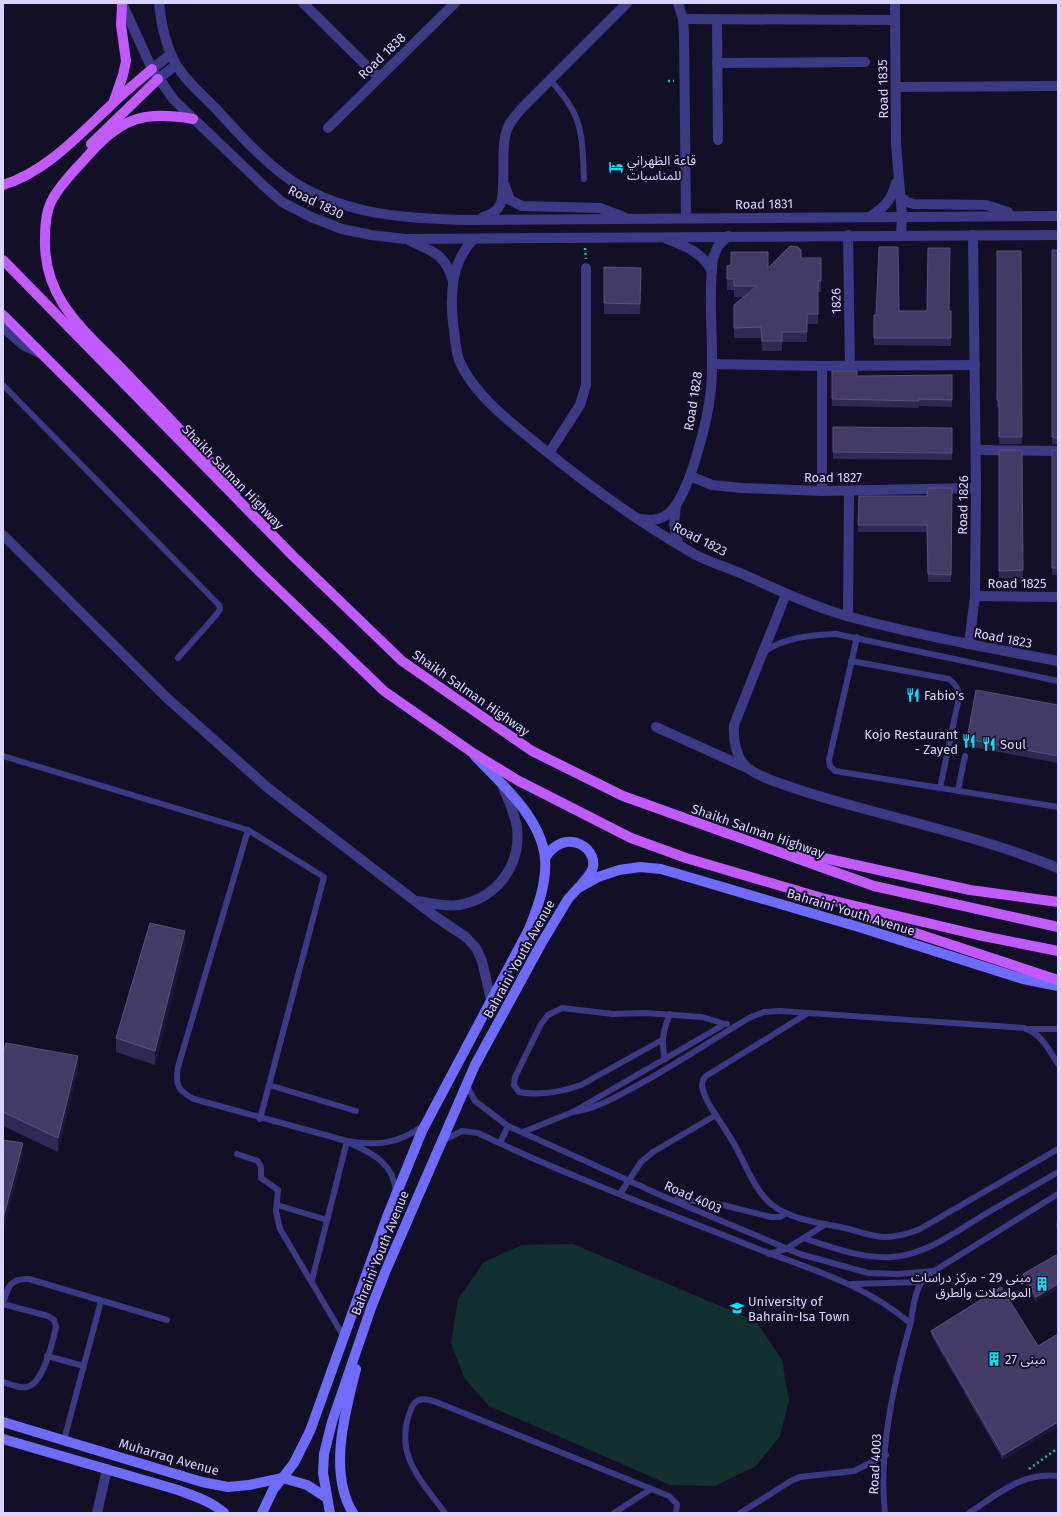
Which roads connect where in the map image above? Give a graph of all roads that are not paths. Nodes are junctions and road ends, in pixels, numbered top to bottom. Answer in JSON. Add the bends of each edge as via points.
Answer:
{"nodes":[{"id":1,"x":159,"y":3,"type":"edge"},
{"id":2,"x":304,"y":3,"type":"edge"},
{"id":3,"x":455,"y":3,"type":"edge"},
{"id":4,"x":627,"y":3,"type":"edge"},
{"id":5,"x":678,"y":3,"type":"edge"},
{"id":6,"x":895,"y":3,"type":"edge"},
{"id":7,"x":122,"y":4,"type":"edge"},
{"id":8,"x":684,"y":19,"type":"junction"},
{"id":9,"x":717,"y":19,"type":"junction"},
{"id":10,"x":895,"y":20,"type":"junction"},
{"id":11,"x":171,"y":54,"type":"junction"},
{"id":12,"x":865,"y":62,"type":"dead end"},
{"id":13,"x":717,"y":63,"type":"junction"},
{"id":14,"x":176,"y":65,"type":"junction"},
{"id":15,"x":152,"y":69,"type":"junction"},
{"id":16,"x":378,"y":77,"type":"junction"},
{"id":17,"x":158,"y":79,"type":"junction"},
{"id":18,"x":550,"y":80,"type":"junction"},
{"id":19,"x":1058,"y":86,"type":"edge"},
{"id":20,"x":896,"y":87,"type":"junction"},
{"id":21,"x":114,"y":102,"type":"junction"},
{"id":22,"x":193,"y":119,"type":"junction"},
{"id":23,"x":328,"y":128,"type":"dead end"},
{"id":24,"x":718,"y":140,"type":"dead end"},
{"id":25,"x":502,"y":166,"type":"junction"},
{"id":26,"x":897,"y":175,"type":"junction"},
{"id":27,"x":584,"y":179,"type":"dead end"},
{"id":28,"x":64,"y":183,"type":"junction"},
{"id":29,"x":3,"y":185,"type":"edge"},
{"id":30,"x":900,"y":196,"type":"junction"},
{"id":31,"x":871,"y":216,"type":"junction"},
{"id":32,"x":902,"y":216,"type":"junction"},
{"id":33,"x":1020,"y":216,"type":"junction"},
{"id":34,"x":1058,"y":216,"type":"edge"},
{"id":35,"x":625,"y":218,"type":"junction"},
{"id":36,"x":686,"y":218,"type":"junction"},
{"id":37,"x":471,"y":220,"type":"junction"},
{"id":38,"x":848,"y":235,"type":"junction"},
{"id":39,"x":901,"y":235,"type":"junction"},
{"id":40,"x":973,"y":235,"type":"junction"},
{"id":41,"x":1032,"y":235,"type":"junction"},
{"id":42,"x":1058,"y":235,"type":"edge"},
{"id":43,"x":728,"y":236,"type":"junction"},
{"id":44,"x":661,"y":237,"type":"junction"},
{"id":45,"x":406,"y":239,"type":"junction"},
{"id":46,"x":474,"y":240,"type":"junction"},
{"id":47,"x":1058,"y":241,"type":"edge"},
{"id":48,"x":3,"y":260,"type":"edge"},
{"id":49,"x":586,"y":268,"type":"dead end"},
{"id":50,"x":712,"y":272,"type":"junction"},
{"id":51,"x":454,"y":285,"type":"junction"},
{"id":52,"x":3,"y":315,"type":"edge"},
{"id":53,"x":3,"y":327,"type":"edge"},
{"id":54,"x":42,"y":354,"type":"junction"},
{"id":55,"x":712,"y":364,"type":"junction"},
{"id":56,"x":975,"y":365,"type":"junction"},
{"id":57,"x":822,"y":366,"type":"junction"},
{"id":58,"x":850,"y":366,"type":"junction"},
{"id":59,"x":3,"y":385,"type":"edge"},
{"id":60,"x":977,"y":450,"type":"junction"},
{"id":61,"x":1058,"y":450,"type":"edge"},
{"id":62,"x":549,"y":453,"type":"junction"},
{"id":63,"x":690,"y":476,"type":"junction"},
{"id":64,"x":976,"y":488,"type":"junction"},
{"id":65,"x":822,"y":491,"type":"junction"},
{"id":66,"x":849,"y":491,"type":"junction"},
{"id":67,"x":676,"y":504,"type":"junction"},
{"id":68,"x":244,"y":507,"type":"junction"},
{"id":69,"x":638,"y":519,"type":"junction"},
{"id":70,"x":3,"y":535,"type":"edge"},
{"id":71,"x":678,"y":543,"type":"junction"},
{"id":72,"x":786,"y":594,"type":"junction"},
{"id":73,"x":975,"y":596,"type":"junction"},
{"id":74,"x":1058,"y":597,"type":"edge"},
{"id":75,"x":848,"y":616,"type":"junction"},
{"id":76,"x":856,"y":637,"type":"junction"},
{"id":77,"x":970,"y":644,"type":"junction"},
{"id":78,"x":761,"y":654,"type":"junction"},
{"id":79,"x":178,"y":658,"type":"dead end"},
{"id":80,"x":851,"y":661,"type":"junction"},
{"id":81,"x":1058,"y":661,"type":"edge"},
{"id":82,"x":1058,"y":681,"type":"edge"},
{"id":83,"x":656,"y":727,"type":"dead end"},
{"id":84,"x":473,"y":754,"type":"junction"},
{"id":85,"x":3,"y":756,"type":"edge"},
{"id":86,"x":965,"y":756,"type":"dead end"},
{"id":87,"x":748,"y":769,"type":"junction"},
{"id":88,"x":502,"y":784,"type":"junction"},
{"id":89,"x":940,"y":788,"type":"junction"},
{"id":90,"x":958,"y":790,"type":"junction"},
{"id":91,"x":1058,"y":807,"type":"edge"},
{"id":92,"x":248,"y":830,"type":"junction"},
{"id":93,"x":756,"y":843,"type":"junction"},
{"id":94,"x":545,"y":858,"type":"junction"},
{"id":95,"x":1058,"y":868,"type":"edge"},
{"id":96,"x":578,"y":888,"type":"junction"},
{"id":97,"x":822,"y":898,"type":"junction"},
{"id":98,"x":414,"y":900,"type":"junction"},
{"id":99,"x":1058,"y":902,"type":"edge"},
{"id":100,"x":1058,"y":926,"type":"edge"},
{"id":101,"x":1058,"y":951,"type":"edge"},
{"id":102,"x":1058,"y":980,"type":"edge"},
{"id":103,"x":1058,"y":986,"type":"edge"},
{"id":104,"x":492,"y":1000,"type":"junction"},
{"id":105,"x":808,"y":1013,"type":"junction"},
{"id":106,"x":670,"y":1014,"type":"junction"},
{"id":107,"x":725,"y":1024,"type":"junction"},
{"id":108,"x":734,"y":1027,"type":"junction"},
{"id":109,"x":1024,"y":1028,"type":"junction"},
{"id":110,"x":1058,"y":1029,"type":"edge"},
{"id":111,"x":662,"y":1040,"type":"junction"},
{"id":112,"x":665,"y":1059,"type":"junction"},
{"id":113,"x":1058,"y":1064,"type":"edge"},
{"id":114,"x":466,"y":1084,"type":"junction"},
{"id":115,"x":269,"y":1085,"type":"junction"},
{"id":116,"x":356,"y":1112,"type":"dead end"},
{"id":117,"x":573,"y":1112,"type":"junction"},
{"id":118,"x":716,"y":1115,"type":"junction"},
{"id":119,"x":260,"y":1119,"type":"junction"},
{"id":120,"x":426,"y":1123,"type":"junction"},
{"id":121,"x":508,"y":1126,"type":"junction"},
{"id":122,"x":523,"y":1132,"type":"junction"},
{"id":123,"x":347,"y":1141,"type":"junction"},
{"id":124,"x":441,"y":1142,"type":"junction"},
{"id":125,"x":500,"y":1143,"type":"junction"},
{"id":126,"x":1058,"y":1149,"type":"edge"},
{"id":127,"x":237,"y":1154,"type":"dead end"},
{"id":128,"x":1058,"y":1172,"type":"edge"},
{"id":129,"x":628,"y":1180,"type":"junction"},
{"id":130,"x":396,"y":1194,"type":"junction"},
{"id":131,"x":620,"y":1194,"type":"junction"},
{"id":132,"x":1058,"y":1194,"type":"edge"},
{"id":133,"x":667,"y":1198,"type":"junction"},
{"id":134,"x":277,"y":1205,"type":"junction"},
{"id":135,"x":786,"y":1213,"type":"junction"},
{"id":136,"x":327,"y":1220,"type":"junction"},
{"id":137,"x":826,"y":1224,"type":"junction"},
{"id":138,"x":803,"y":1238,"type":"junction"},
{"id":139,"x":786,"y":1249,"type":"junction"},
{"id":140,"x":769,"y":1254,"type":"junction"},
{"id":141,"x":934,"y":1271,"type":"junction"},
{"id":142,"x":312,"y":1280,"type":"junction"},
{"id":143,"x":922,"y":1282,"type":"junction"},
{"id":144,"x":850,"y":1284,"type":"junction"},
{"id":145,"x":102,"y":1301,"type":"junction"},
{"id":146,"x":3,"y":1303,"type":"edge"},
{"id":147,"x":371,"y":1308,"type":"junction"},
{"id":148,"x":167,"y":1320,"type":"dead end"},
{"id":149,"x":910,"y":1323,"type":"junction"},
{"id":150,"x":344,"y":1337,"type":"junction"},
{"id":151,"x":47,"y":1356,"type":"junction"},
{"id":152,"x":84,"y":1366,"type":"junction"},
{"id":153,"x":3,"y":1382,"type":"edge"},
{"id":154,"x":3,"y":1422,"type":"edge"},
{"id":155,"x":3,"y":1439,"type":"edge"},
{"id":156,"x":64,"y":1440,"type":"junction"},
{"id":157,"x":886,"y":1454,"type":"junction"},
{"id":158,"x":107,"y":1469,"type":"junction"},
{"id":159,"x":1058,"y":1476,"type":"edge"},
{"id":160,"x":284,"y":1478,"type":"junction"},
{"id":161,"x":651,"y":1489,"type":"junction"},
{"id":162,"x":327,"y":1498,"type":"junction"},
{"id":163,"x":97,"y":1513,"type":"edge"},
{"id":164,"x":224,"y":1513,"type":"edge"},
{"id":165,"x":262,"y":1513,"type":"edge"},
{"id":166,"x":330,"y":1513,"type":"edge"},
{"id":167,"x":353,"y":1513,"type":"edge"},
{"id":168,"x":445,"y":1513,"type":"edge"},
{"id":169,"x":614,"y":1513,"type":"edge"},
{"id":170,"x":676,"y":1513,"type":"edge"},
{"id":171,"x":740,"y":1513,"type":"edge"},
{"id":172,"x":885,"y":1513,"type":"edge"},
{"id":173,"x":969,"y":1513,"type":"edge"}],
"edges":[{"from":1,"to":11,"type":"street","name":"Road 1830"},
{"from":2,"to":16,"type":"street"},
{"from":3,"to":16,"type":"street","name":"Road 1838"},
{"from":4,"to":18,"type":"street"},
{"from":5,"to":8,"type":"street"},
{"from":6,"to":10,"type":"street","name":"Road 1835"},
{"from":7,"to":15,"type":"street","name":"Road 1830"},
{"from":7,"to":21,"type":"main road","via":[[125,68]]},
{"from":8,"to":9,"type":"street"},
{"from":8,"to":36,"type":"street"},
{"from":9,"to":10,"type":"street"},
{"from":9,"to":13,"type":"street"},
{"from":10,"to":20,"type":"street","name":"Road 1835"},
{"from":11,"to":14,"type":"street","name":"Road 1830"},
{"from":11,"to":15,"type":"street"},
{"from":12,"to":13,"type":"street"},
{"from":13,"to":24,"type":"street"},
{"from":14,"to":17,"type":"street"},
{"from":14,"to":37,"type":"street","name":"Road 1830","via":[[242,138],[280,173],[299,185],[324,198],[374,213]]},
{"from":15,"to":17,"type":"street","name":"Road 1830"},
{"from":15,"to":21,"type":"main road"},
{"from":16,"to":23,"type":"street","name":"Road 1838"},
{"from":17,"to":22,"type":"street","name":"Road 1830"},
{"from":17,"to":28,"type":"main road","via":[[86,149]]},
{"from":18,"to":25,"type":"street","via":[[521,109],[508,127]]},
{"from":18,"to":27,"type":"lane","via":[[567,100],[578,119],[583,141]]},
{"from":19,"to":20,"type":"street"},
{"from":20,"to":26,"type":"street","name":"Road 1835"},
{"from":21,"to":29,"type":"main road","via":[[62,150],[28,175]]},
{"from":22,"to":28,"type":"main road","via":[[154,115],[129,121],[89,154]]},
{"from":22,"to":45,"type":"street","name":"Road 1830","via":[[282,202],[342,229]]},
{"from":25,"to":35,"type":"street","via":[[505,189],[514,202],[522,206],[600,208]]},
{"from":25,"to":37,"type":"street","via":[[502,199],[499,207],[489,215]]},
{"from":26,"to":30,"type":"street","name":"Road 1835"},
{"from":26,"to":31,"type":"street","name":"Road 1835","via":[[894,193],[888,202]]},
{"from":28,"to":68,"type":"main road","via":[[52,200],[45,223],[44,249],[48,273],[63,305],[233,486]]},
{"from":30,"to":32,"type":"street","name":"Road 1835"},
{"from":30,"to":33,"type":"street","via":[[914,204],[986,205]]},
{"from":31,"to":32,"type":"street","name":"Road 1831"},
{"from":31,"to":36,"type":"street","name":"Road 1831"},
{"from":32,"to":33,"type":"street","name":"Road 1831"},
{"from":32,"to":39,"type":"street","name":"Road 1835"},
{"from":33,"to":34,"type":"street","name":"Road 1831"},
{"from":35,"to":36,"type":"street","name":"Road 1831"},
{"from":35,"to":37,"type":"street","name":"Road 1831"},
{"from":38,"to":39,"type":"street"},
{"from":38,"to":43,"type":"street"},
{"from":38,"to":58,"type":"street","name":"1826"},
{"from":39,"to":40,"type":"street"},
{"from":40,"to":41,"type":"street"},
{"from":40,"to":56,"type":"street","name":"Road 1826"},
{"from":41,"to":42,"type":"street"},
{"from":41,"to":47,"type":"street"},
{"from":43,"to":44,"type":"street"},
{"from":43,"to":50,"type":"street","name":"Road 1828","via":[[715,252]]},
{"from":44,"to":46,"type":"street"},
{"from":44,"to":50,"type":"street","via":[[699,254]]},
{"from":45,"to":46,"type":"street","name":"Road 1830"},
{"from":45,"to":51,"type":"street","name":"Road 1823","via":[[441,257],[450,271]]},
{"from":46,"to":51,"type":"street","name":"Road 1823","via":[[458,261]]},
{"from":48,"to":68,"type":"main road","name":"Shaikh Salman Highway"},
{"from":49,"to":62,"type":"street","via":[[586,385],[580,405]]},
{"from":50,"to":55,"type":"street","name":"Road 1828"},
{"from":51,"to":62,"type":"street","name":"Road 1823","via":[[452,315],[456,348],[465,372],[482,394]]},
{"from":52,"to":54,"type":"main road"},
{"from":53,"to":54,"type":"street","via":[[23,345]]},
{"from":54,"to":84,"type":"main road","via":[[260,572],[384,691]]},
{"from":55,"to":57,"type":"street"},
{"from":55,"to":63,"type":"street","name":"Road 1828","via":[[707,413]]},
{"from":56,"to":58,"type":"street"},
{"from":56,"to":60,"type":"street","name":"Road 1826"},
{"from":57,"to":58,"type":"street"},
{"from":57,"to":65,"type":"street"},
{"from":59,"to":79,"type":"lane","via":[[219,605],[217,614]]},
{"from":60,"to":61,"type":"street"},
{"from":60,"to":64,"type":"street","name":"Road 1826"},
{"from":62,"to":69,"type":"street","name":"Road 1823","via":[[614,504]]},
{"from":63,"to":65,"type":"street","name":"Road 1827","via":[[712,484],[742,488]]},
{"from":63,"to":67,"type":"street","name":"Road 1828"},
{"from":64,"to":66,"type":"street","name":"Road 1827"},
{"from":64,"to":73,"type":"street","name":"Road 1826"},
{"from":65,"to":66,"type":"street","name":"Road 1827"},
{"from":66,"to":75,"type":"street"},
{"from":67,"to":69,"type":"street","name":"Road 1828","via":[[672,511],[661,518]]},
{"from":67,"to":71,"type":"street","name":"Road 1828","via":[[674,524]]},
{"from":68,"to":93,"type":"main road","name":"Shaikh Salman Highway","via":[[402,661],[532,751],[623,796]]},
{"from":69,"to":71,"type":"street","name":"Road 1823"},
{"from":70,"to":98,"type":"street","via":[[167,698],[234,758],[268,788]]},
{"from":71,"to":72,"type":"street","name":"Road 1823","via":[[696,555]]},
{"from":72,"to":75,"type":"street","name":"Road 1823"},
{"from":72,"to":78,"type":"street"},
{"from":73,"to":74,"type":"street","name":"Road 1825"},
{"from":73,"to":77,"type":"street","name":"Road 1826"},
{"from":75,"to":77,"type":"street","name":"Road 1823"},
{"from":76,"to":78,"type":"lane","via":[[836,634],[805,637],[779,644]]},
{"from":76,"to":80,"type":"lane"},
{"from":76,"to":82,"type":"lane"},
{"from":77,"to":81,"type":"street","name":"Road 1823"},
{"from":78,"to":87,"type":"street","via":[[734,725],[733,738],[741,760]]},
{"from":80,"to":89,"type":"lane","via":[[949,679],[956,685],[959,698]]},
{"from":80,"to":89,"type":"lane","via":[[829,760],[830,766],[841,773]]},
{"from":83,"to":87,"type":"street"},
{"from":84,"to":88,"type":"street","name":"Bahraini Youth Avenue"},
{"from":84,"to":97,"type":"main road","via":[[517,780],[631,838],[686,858]]},
{"from":85,"to":92,"type":"lane"},
{"from":86,"to":90,"type":"lane"},
{"from":87,"to":95,"type":"street","via":[[823,798],[989,843]]},
{"from":88,"to":94,"type":"street","name":"Bahraini Youth Avenue","via":[[534,825]]},
{"from":88,"to":98,"type":"street","via":[[517,827],[517,846],[513,865],[507,876],[493,890],[478,899],[459,905]]},
{"from":89,"to":90,"type":"lane"},
{"from":90,"to":91,"type":"lane"},
{"from":92,"to":115,"type":"lane","via":[[324,877]]},
{"from":92,"to":119,"type":"lane","via":[[176,1079],[183,1094],[194,1100]]},
{"from":93,"to":99,"type":"main road","via":[[970,890]]},
{"from":93,"to":100,"type":"main road","name":"Shaikh Salman Highway","via":[[874,886]]},
{"from":94,"to":96,"type":"street","via":[[551,849],[560,843],[570,841],[581,844],[589,852],[593,862],[592,871]]},
{"from":94,"to":104,"type":"street","name":"Bahraini Youth Avenue","via":[[539,903],[529,929]]},
{"from":96,"to":103,"type":"street","name":"Bahraini Youth Avenue","via":[[598,877],[619,870],[640,867],[661,869],[1023,979]]},
{"from":96,"to":114,"type":"street","name":"Bahraini Youth Avenue","via":[[568,899],[530,964]]},
{"from":97,"to":101,"type":"main road"},
{"from":97,"to":102,"type":"main road","via":[[873,919]]},
{"from":98,"to":104,"type":"street","via":[[466,937],[476,948]]},
{"from":104,"to":120,"type":"street","name":"Bahraini Youth Avenue"},
{"from":105,"to":108,"type":"lane","via":[[764,1012]]},
{"from":105,"to":109,"type":"lane"},
{"from":105,"to":118,"type":"lane","via":[[704,1078],[702,1088]]},
{"from":106,"to":107,"type":"lane"},
{"from":106,"to":111,"type":"lane"},
{"from":106,"to":111,"type":"lane","via":[[613,1014],[568,1008],[554,1010],[542,1024],[515,1077],[514,1086],[519,1092],[530,1094],[581,1085]]},
{"from":107,"to":108,"type":"lane"},
{"from":107,"to":112,"type":"lane"},
{"from":108,"to":117,"type":"lane","via":[[613,1098],[588,1109]]},
{"from":109,"to":110,"type":"lane"},
{"from":109,"to":113,"type":"lane","via":[[1040,1038]]},
{"from":111,"to":112,"type":"lane"},
{"from":112,"to":117,"type":"lane"},
{"from":114,"to":121,"type":"lane","name":"Road 4003","via":[[475,1101]]},
{"from":114,"to":124,"type":"street","name":"Bahraini Youth Avenue"},
{"from":115,"to":116,"type":"lane"},
{"from":115,"to":119,"type":"lane"},
{"from":117,"to":122,"type":"lane"},
{"from":118,"to":129,"type":"lane","via":[[653,1152],[641,1162]]},
{"from":118,"to":135,"type":"lane","via":[[760,1191],[770,1203]]},
{"from":119,"to":123,"type":"lane"},
{"from":120,"to":123,"type":"lane","via":[[405,1136],[388,1142],[370,1145]]},
{"from":120,"to":130,"type":"street","name":"Bahraini Youth Avenue"},
{"from":121,"to":122,"type":"lane","name":"Road 4003"},
{"from":121,"to":125,"type":"lane"},
{"from":122,"to":129,"type":"lane","name":"Road 4003"},
{"from":123,"to":130,"type":"lane","via":[[384,1162],[393,1177]]},
{"from":123,"to":136,"type":"lane"},
{"from":124,"to":125,"type":"lane","name":"Road 4003","via":[[454,1133],[470,1131]]},
{"from":124,"to":147,"type":"street","name":"Bahraini Youth Avenue"},
{"from":125,"to":131,"type":"lane","name":"Road 4003"},
{"from":126,"to":137,"type":"lane","via":[[911,1233],[882,1237]]},
{"from":127,"to":134,"type":"lane","via":[[254,1159],[260,1164],[261,1178],[278,1190]]},
{"from":128,"to":138,"type":"lane","via":[[939,1242],[917,1252],[892,1257],[868,1256]]},
{"from":129,"to":131,"type":"lane"},
{"from":129,"to":133,"type":"lane","name":"Road 4003"},
{"from":130,"to":150,"type":"street","name":"Bahraini Youth Avenue"},
{"from":131,"to":140,"type":"lane","name":"Road 4003"},
{"from":132,"to":141,"type":"lane","name":"Road 4003"},
{"from":133,"to":135,"type":"lane","via":[[723,1205],[771,1217],[780,1217]]},
{"from":133,"to":139,"type":"lane","name":"Road 4003"},
{"from":134,"to":136,"type":"lane"},
{"from":134,"to":142,"type":"lane","via":[[276,1217],[280,1229]]},
{"from":135,"to":137,"type":"lane"},
{"from":136,"to":142,"type":"lane"},
{"from":137,"to":138,"type":"lane"},
{"from":138,"to":139,"type":"lane"},
{"from":139,"to":140,"type":"lane"},
{"from":139,"to":141,"type":"lane","name":"Road 4003","via":[[868,1273]]},
{"from":140,"to":144,"type":"lane","name":"Road 4003"},
{"from":141,"to":143,"type":"lane","name":"Road 4003"},
{"from":142,"to":150,"type":"lane"},
{"from":143,"to":144,"type":"lane"},
{"from":143,"to":149,"type":"lane","name":"Road 4003"},
{"from":144,"to":149,"type":"lane","name":"Road 4003","via":[[883,1302]]},
{"from":145,"to":146,"type":"lane","via":[[19,1278],[7,1290]]},
{"from":145,"to":148,"type":"lane"},
{"from":145,"to":152,"type":"lane"},
{"from":146,"to":151,"type":"lane","via":[[54,1320],[56,1327]]},
{"from":147,"to":162,"type":"street","name":"Bahraini Youth Avenue","via":[[326,1442],[323,1473]]},
{"from":147,"to":167,"type":"street","via":[[343,1426],[343,1488]]},
{"from":149,"to":157,"type":"lane","name":"Road 4003","via":[[893,1396]]},
{"from":150,"to":160,"type":"street","name":"Bahraini Youth Avenue","via":[[310,1431]]},
{"from":151,"to":152,"type":"lane"},
{"from":151,"to":153,"type":"lane","via":[[35,1384],[27,1388]]},
{"from":152,"to":156,"type":"lane"},
{"from":154,"to":156,"type":"street","name":"Muharraq Avenue"},
{"from":155,"to":158,"type":"street"},
{"from":156,"to":160,"type":"street","name":"Muharraq Avenue","via":[[202,1482],[228,1487]]},
{"from":157,"to":171,"type":"lane","via":[[854,1471],[800,1477],[790,1481]]},
{"from":157,"to":172,"type":"lane","name":"Road 4003"},
{"from":158,"to":163,"type":"street"},
{"from":158,"to":164,"type":"street","via":[[201,1498]]},
{"from":159,"to":173,"type":"lane","via":[[1031,1477],[1017,1482]]},
{"from":160,"to":162,"type":"street","name":"Muharraq Avenue","via":[[307,1485]]},
{"from":160,"to":165,"type":"street","name":"Bahraini Youth Avenue","via":[[273,1490]]},
{"from":161,"to":168,"type":"lane","via":[[423,1399],[416,1401],[412,1407],[406,1426],[405,1448],[414,1469]]},
{"from":161,"to":169,"type":"lane"},
{"from":161,"to":170,"type":"lane","via":[[674,1499],[677,1504]]},
{"from":162,"to":166,"type":"street","name":"Bahraini Youth Avenue"}]}
